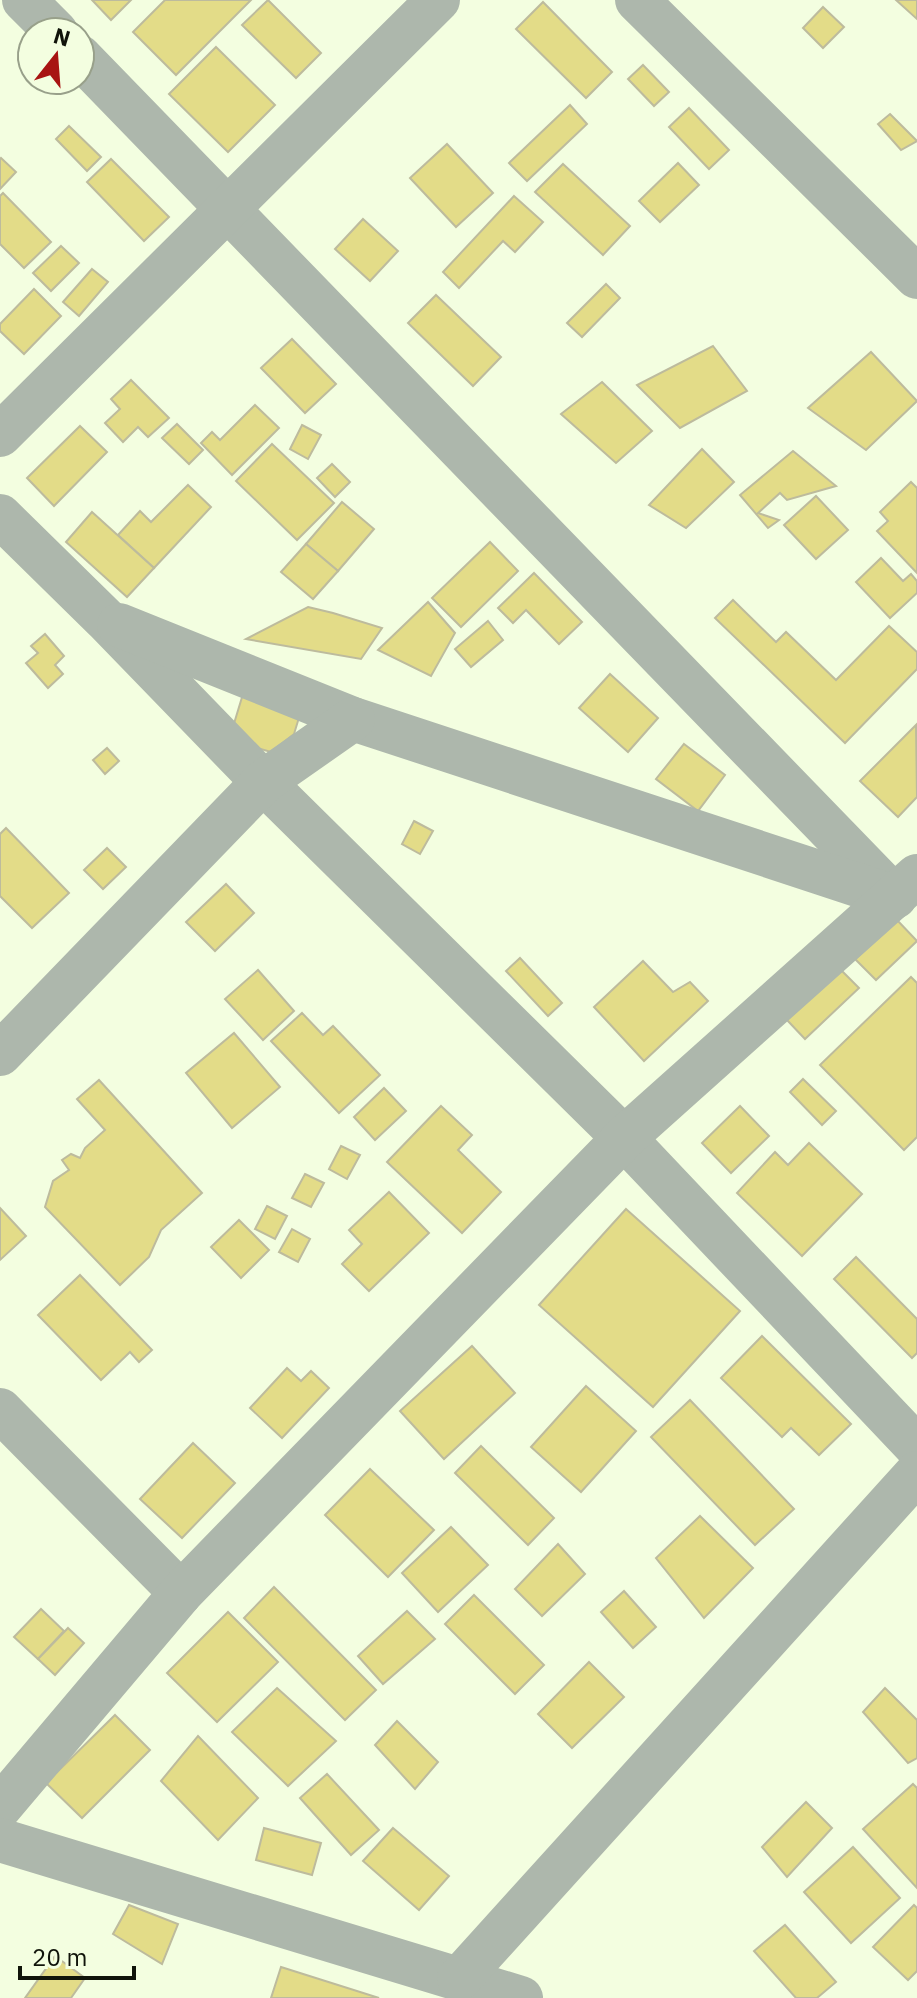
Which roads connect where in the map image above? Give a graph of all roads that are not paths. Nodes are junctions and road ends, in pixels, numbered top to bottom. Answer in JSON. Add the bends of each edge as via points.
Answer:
{"nodes":[{"id":1,"x":24,"y":0,"type":"edge"},
{"id":2,"x":438,"y":0,"type":"edge"},
{"id":3,"x":637,"y":0,"type":"edge"},
{"id":4,"x":40,"y":16,"type":"edge"},
{"id":5,"x":96,"y":73,"type":"edge"},
{"id":6,"x":230,"y":209,"type":"junction"},
{"id":7,"x":917,"y":277,"type":"edge"},
{"id":8,"x":0,"y":435,"type":"edge"},
{"id":9,"x":0,"y":516,"type":"edge"},
{"id":10,"x":106,"y":620,"type":"junction"},
{"id":11,"x":353,"y":719,"type":"junction"},
{"id":12,"x":263,"y":782,"type":"junction"},
{"id":13,"x":910,"y":893,"type":"edge"},
{"id":14,"x":0,"y":1054,"type":"edge"},
{"id":15,"x":624,"y":1138,"type":"junction"},
{"id":16,"x":0,"y":1410,"type":"edge"},
{"id":17,"x":917,"y":1447,"type":"edge"},
{"id":18,"x":917,"y":1473,"type":"edge"},
{"id":19,"x":181,"y":1593,"type":"junction"},
{"id":20,"x":0,"y":1807,"type":"edge"},
{"id":21,"x":0,"y":1840,"type":"edge"},
{"id":22,"x":459,"y":1979,"type":"junction"},
{"id":23,"x":521,"y":1998,"type":"edge"}],
"edges":[{"from":1,"to":4,"type":"street"},
{"from":2,"to":6,"type":"street"},
{"from":3,"to":7,"type":"street"},
{"from":5,"to":6,"type":"street"},
{"from":6,"to":8,"type":"street"},
{"from":6,"to":13,"type":"street"},
{"from":9,"to":10,"type":"street"},
{"from":10,"to":11,"type":"street"},
{"from":10,"to":12,"type":"street"},
{"from":11,"to":12,"type":"street"},
{"from":11,"to":13,"type":"street"},
{"from":12,"to":14,"type":"street"},
{"from":12,"to":15,"type":"street"},
{"from":13,"to":15,"type":"street"},
{"from":15,"to":17,"type":"street"},
{"from":15,"to":19,"type":"street"},
{"from":16,"to":19,"type":"street"},
{"from":18,"to":22,"type":"street"},
{"from":19,"to":20,"type":"street"},
{"from":21,"to":22,"type":"street"},
{"from":22,"to":23,"type":"street"}]}
